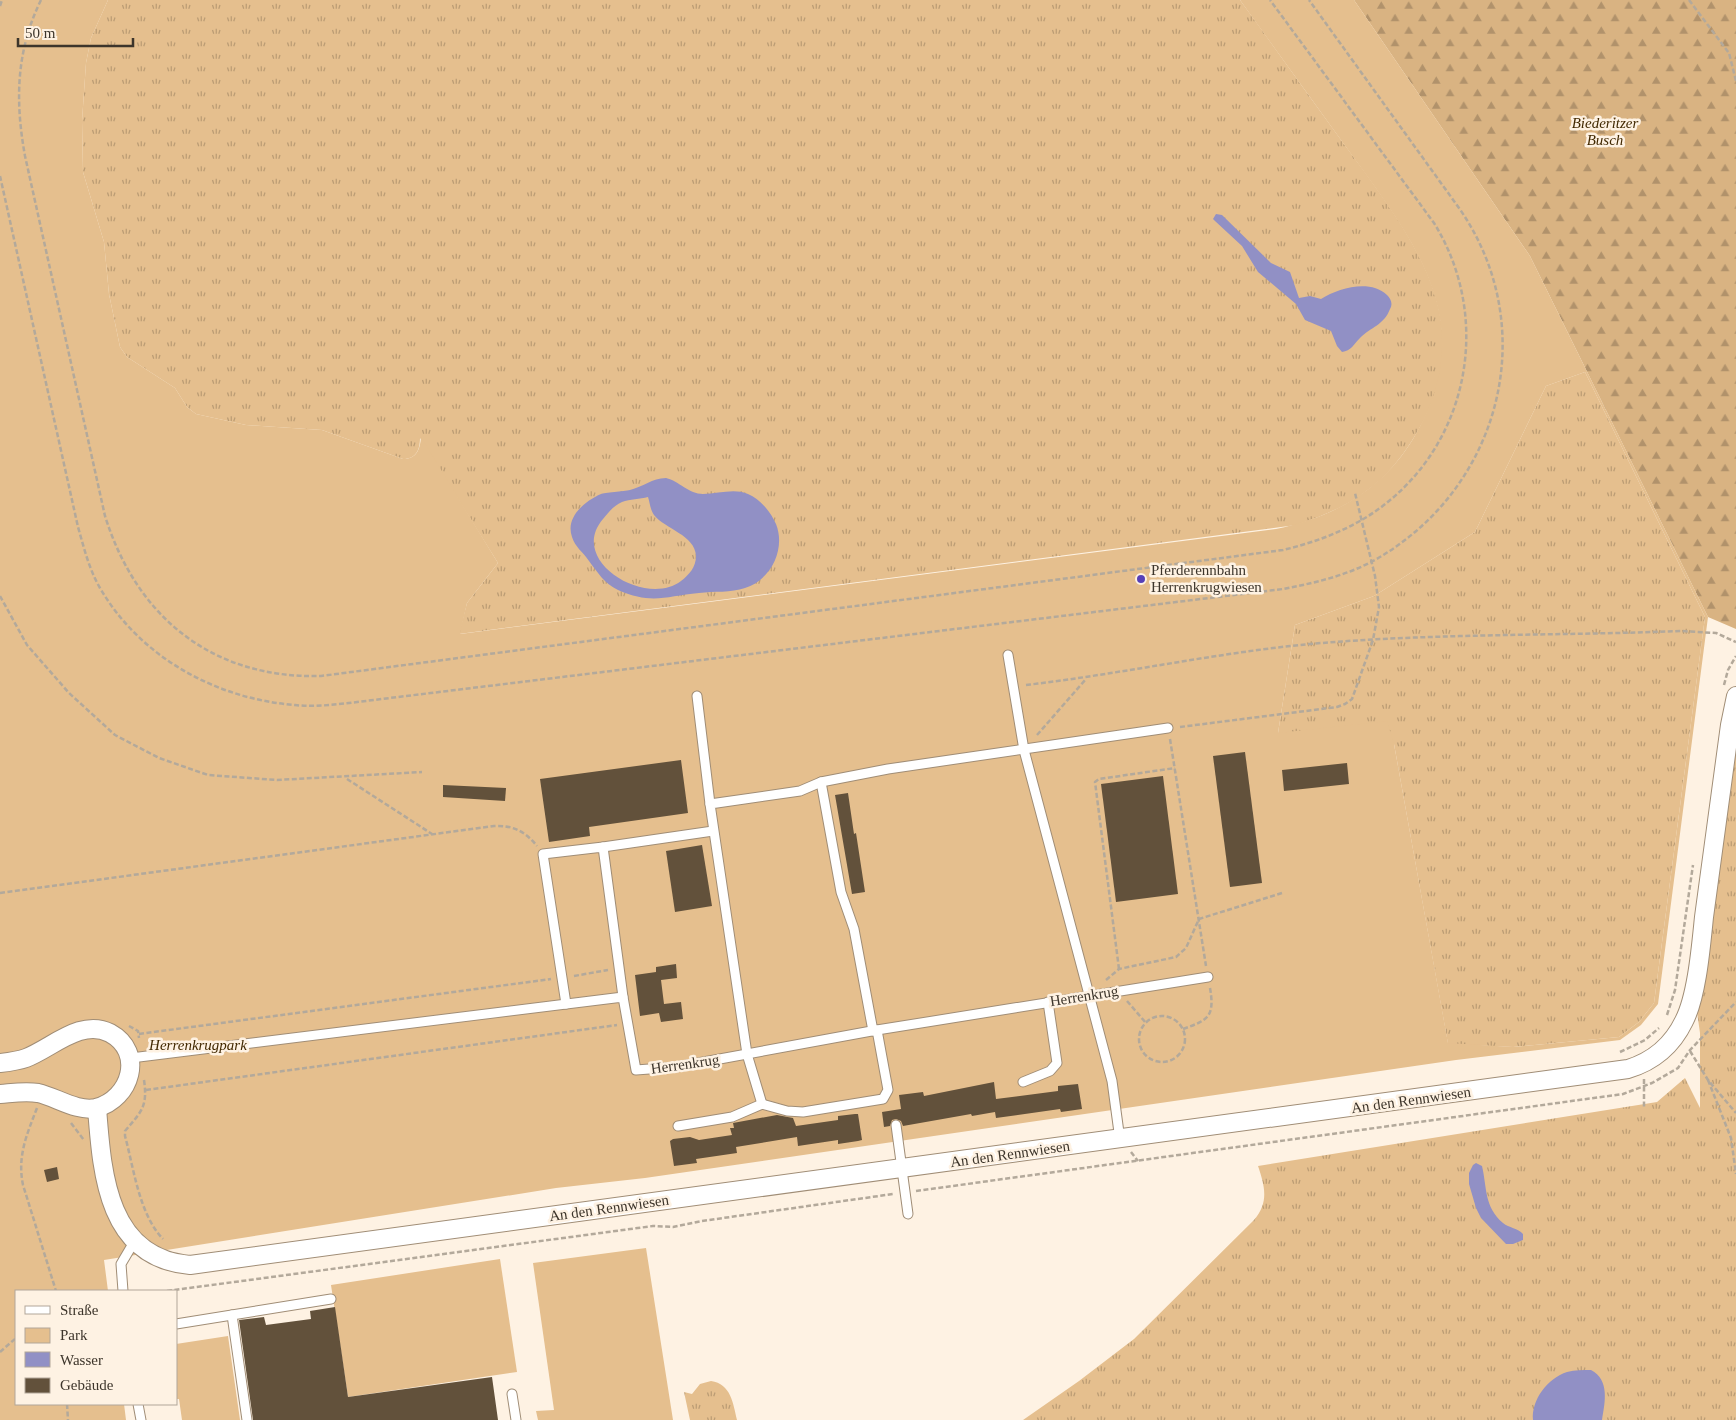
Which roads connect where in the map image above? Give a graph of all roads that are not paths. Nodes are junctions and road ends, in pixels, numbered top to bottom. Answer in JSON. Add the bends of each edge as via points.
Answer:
{"nodes":[{"id":1,"x":1008,"y":655,"type":"dead end"},
{"id":2,"x":697,"y":696,"type":"dead end"},
{"id":3,"x":1736,"y":696,"type":"edge"},
{"id":4,"x":1168,"y":728,"type":"road end"},
{"id":5,"x":1024,"y":750,"type":"junction"},
{"id":6,"x":821,"y":782,"type":"junction"},
{"id":7,"x":710,"y":804,"type":"junction"},
{"id":8,"x":713,"y":831,"type":"junction"},
{"id":9,"x":602,"y":847,"type":"junction"},
{"id":10,"x":1208,"y":977,"type":"road end"},
{"id":11,"x":1091,"y":995,"type":"junction"},
{"id":12,"x":623,"y":997,"type":"junction"},
{"id":13,"x":1048,"y":1002,"type":"junction"},
{"id":14,"x":566,"y":1004,"type":"junction"},
{"id":15,"x":875,"y":1031,"type":"junction"},
{"id":16,"x":747,"y":1054,"type":"junction"},
{"id":17,"x":131,"y":1058,"type":"junction"},
{"id":18,"x":0,"y":1062,"type":"edge"},
{"id":19,"x":1023,"y":1082,"type":"dead end"},
{"id":20,"x":0,"y":1094,"type":"edge"},
{"id":21,"x":762,"y":1104,"type":"junction"},
{"id":22,"x":97,"y":1108,"type":"junction"},
{"id":23,"x":896,"y":1125,"type":"dead end"},
{"id":24,"x":678,"y":1126,"type":"dead end"},
{"id":25,"x":1120,"y":1140,"type":"junction"},
{"id":26,"x":903,"y":1169,"type":"junction"},
{"id":27,"x":908,"y":1214,"type":"dead end"},
{"id":28,"x":134,"y":1242,"type":"junction"},
{"id":29,"x":123,"y":1290,"type":"edge"},
{"id":30,"x":331,"y":1299,"type":"dead end"},
{"id":31,"x":232,"y":1315,"type":"junction"},
{"id":32,"x":178,"y":1324,"type":"edge"},
{"id":33,"x":512,"y":1394,"type":"dead end"},
{"id":34,"x":138,"y":1405,"type":"edge"},
{"id":35,"x":141,"y":1420,"type":"edge"},
{"id":36,"x":247,"y":1420,"type":"edge"},
{"id":37,"x":516,"y":1420,"type":"edge"}],
"edges":[{"from":1,"to":5,"type":"lane"},
{"from":2,"to":7,"type":"lane"},
{"from":3,"to":25,"type":"street","name":"An den Rennwiesen","via":[[1688,1012],[1677,1034],[1654,1058],[1613,1073]]},
{"from":4,"to":5,"type":"lane"},
{"from":5,"to":6,"type":"lane"},
{"from":5,"to":11,"type":"lane"},
{"from":6,"to":7,"type":"lane","via":[[800,791]]},
{"from":6,"to":15,"type":"lane","via":[[841,892],[854,929]]},
{"from":7,"to":8,"type":"lane"},
{"from":8,"to":9,"type":"lane"},
{"from":8,"to":16,"type":"lane"},
{"from":9,"to":12,"type":"lane","name":"Herrenkrug"},
{"from":9,"to":14,"type":"lane","via":[[542,854]]},
{"from":10,"to":11,"type":"lane","name":"Herrenkrug"},
{"from":11,"to":13,"type":"lane","name":"Herrenkrug"},
{"from":11,"to":25,"type":"lane","via":[[1112,1082]]},
{"from":12,"to":14,"type":"lane"},
{"from":12,"to":16,"type":"lane","name":"Herrenkrug","via":[[636,1070],[676,1067]]},
{"from":13,"to":15,"type":"lane","name":"Herrenkrug"},
{"from":13,"to":19,"type":"lane","via":[[1057,1063],[1050,1071]]},
{"from":14,"to":17,"type":"lane"},
{"from":15,"to":16,"type":"lane","name":"Herrenkrug"},
{"from":15,"to":21,"type":"lane","via":[[888,1090],[883,1099],[803,1112]]},
{"from":16,"to":21,"type":"lane"},
{"from":17,"to":18,"type":"street","via":[[120,1040],[97,1029],[69,1036],[28,1057]]},
{"from":17,"to":22,"type":"street","via":[[130,1073],[124,1087]]},
{"from":20,"to":22,"type":"street","via":[[20,1092],[42,1104]]},
{"from":21,"to":24,"type":"lane","via":[[732,1117]]},
{"from":22,"to":28,"type":"street","name":"An den Rennwiesen","via":[[114,1211]]},
{"from":23,"to":26,"type":"lane"},
{"from":25,"to":26,"type":"street","name":"An den Rennwiesen"},
{"from":26,"to":27,"type":"lane"},
{"from":26,"to":28,"type":"street","name":"An den Rennwiesen","via":[[201,1264],[166,1259]]},
{"from":28,"to":29,"type":"lane","via":[[120,1264]]},
{"from":30,"to":31,"type":"lane"},
{"from":31,"to":32,"type":"lane"},
{"from":31,"to":36,"type":"lane"},
{"from":33,"to":37,"type":"lane"},
{"from":34,"to":35,"type":"lane"}]}
